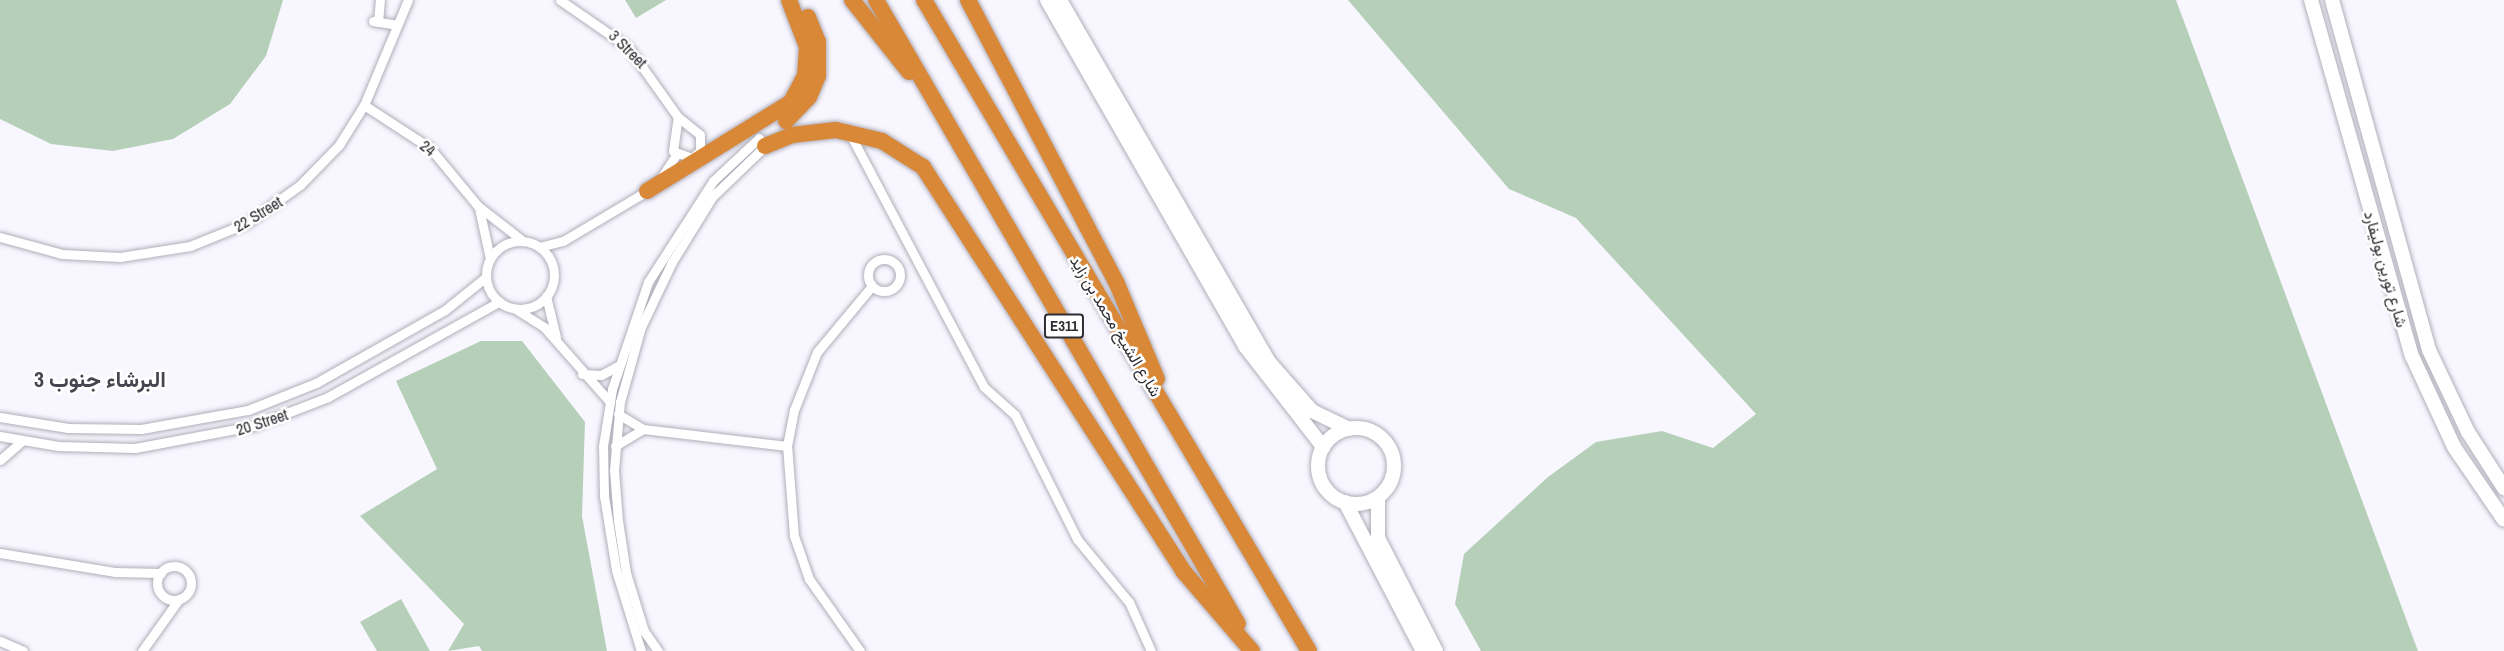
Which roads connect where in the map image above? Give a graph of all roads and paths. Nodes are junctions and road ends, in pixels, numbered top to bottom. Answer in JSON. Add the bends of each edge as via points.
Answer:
{"nodes":[{"id":1,"x":380,"y":0,"type":"edge"},
{"id":2,"x":408,"y":0,"type":"edge"},
{"id":3,"x":560,"y":0,"type":"edge"},
{"id":4,"x":789,"y":0,"type":"edge"},
{"id":5,"x":799,"y":0,"type":"edge"},
{"id":6,"x":852,"y":0,"type":"edge"},
{"id":7,"x":876,"y":0,"type":"edge"},
{"id":8,"x":924,"y":0,"type":"edge"},
{"id":9,"x":961,"y":0,"type":"edge"},
{"id":10,"x":968,"y":0,"type":"edge"},
{"id":11,"x":1047,"y":0,"type":"edge"},
{"id":12,"x":1060,"y":0,"type":"edge"},
{"id":13,"x":2311,"y":0,"type":"edge"},
{"id":14,"x":2332,"y":0,"type":"edge"},
{"id":15,"x":397,"y":25,"type":"junction"},
{"id":16,"x":997,"y":60,"type":"junction"},
{"id":17,"x":931,"y":97,"type":"junction"},
{"id":18,"x":364,"y":105,"type":"junction"},
{"id":19,"x":678,"y":117,"type":"junction"},
{"id":20,"x":2347,"y":128,"type":"junction"},
{"id":21,"x":849,"y":132,"type":"junction"},
{"id":22,"x":2367,"y":132,"type":"junction"},
{"id":23,"x":762,"y":142,"type":"junction"},
{"id":24,"x":676,"y":155,"type":"junction"},
{"id":25,"x":647,"y":191,"type":"junction"},
{"id":26,"x":478,"y":206,"type":"junction"},
{"id":27,"x":0,"y":237,"type":"edge"},
{"id":28,"x":523,"y":241,"type":"junction"},
{"id":29,"x":539,"y":247,"type":"junction"},
{"id":30,"x":490,"y":259,"type":"junction"},
{"id":31,"x":486,"y":277,"type":"junction"},
{"id":32,"x":872,"y":286,"type":"dead end"},
{"id":33,"x":2392,"y":289,"type":"junction"},
{"id":34,"x":546,"y":296,"type":"junction"},
{"id":35,"x":2413,"y":299,"type":"junction"},
{"id":36,"x":499,"y":302,"type":"junction"},
{"id":37,"x":514,"y":309,"type":"junction"},
{"id":38,"x":556,"y":339,"type":"junction"},
{"id":39,"x":618,"y":366,"type":"junction"},
{"id":40,"x":582,"y":374,"type":"junction"},
{"id":41,"x":610,"y":402,"type":"junction"},
{"id":42,"x":618,"y":414,"type":"junction"},
{"id":43,"x":1171,"y":416,"type":"junction"},
{"id":44,"x":0,"y":417,"type":"edge"},
{"id":45,"x":643,"y":429,"type":"junction"},
{"id":46,"x":1349,"y":429,"type":"junction"},
{"id":47,"x":0,"y":436,"type":"edge"},
{"id":48,"x":21,"y":442,"type":"junction"},
{"id":49,"x":615,"y":446,"type":"junction"},
{"id":50,"x":787,"y":446,"type":"junction"},
{"id":51,"x":1323,"y":447,"type":"junction"},
{"id":52,"x":0,"y":460,"type":"edge"},
{"id":53,"x":2504,"y":488,"type":"edge"},
{"id":54,"x":1378,"y":498,"type":"junction"},
{"id":55,"x":1345,"y":502,"type":"junction"},
{"id":56,"x":2504,"y":520,"type":"edge"},
{"id":57,"x":0,"y":553,"type":"edge"},
{"id":58,"x":161,"y":573,"type":"junction"},
{"id":59,"x":161,"y":593,"type":"junction"},
{"id":60,"x":179,"y":599,"type":"junction"},
{"id":61,"x":164,"y":618,"type":"junction"},
{"id":62,"x":0,"y":641,"type":"edge"},
{"id":63,"x":23,"y":651,"type":"edge"},
{"id":64,"x":142,"y":651,"type":"edge"},
{"id":65,"x":641,"y":651,"type":"edge"},
{"id":66,"x":658,"y":651,"type":"edge"},
{"id":67,"x":860,"y":651,"type":"edge"},
{"id":68,"x":1151,"y":651,"type":"edge"},
{"id":69,"x":1253,"y":651,"type":"edge"},
{"id":70,"x":1309,"y":651,"type":"edge"},
{"id":71,"x":1423,"y":651,"type":"edge"},
{"id":72,"x":1436,"y":651,"type":"edge"}],
"edges":[{"from":1,"to":15,"type":"street","via":[[376,21]]},
{"from":2,"to":15,"type":"street","name":"22 Street"},
{"from":3,"to":19,"type":"street","name":"3 Street","via":[[628,47]]},
{"from":4,"to":25,"type":"highway","via":[[807,47],[805,76],[791,102]]},
{"from":5,"to":23,"type":"highway","via":[[818,42],[818,76],[795,114]]},
{"from":6,"to":17,"type":"highway"},
{"from":7,"to":17,"type":"highway","number":"E311"},
{"from":8,"to":43,"type":"highway","name":"شارع الشيخ محمد بن زايد","number":"E311"},
{"from":9,"to":16,"type":"highway"},
{"from":10,"to":16,"type":"highway"},
{"from":11,"to":51,"type":"street","via":[[1245,346]]},
{"from":12,"to":46,"type":"street","via":[[1270,363],[1312,411]]},
{"from":13,"to":20,"type":"street","name":"شارع تورين بوليفارد"},
{"from":14,"to":22,"type":"street","name":"شارع تورين بوليفارد"},
{"from":15,"to":18,"type":"street","name":"22 Street"},
{"from":16,"to":43,"type":"highway","via":[[1121,292]]},
{"from":17,"to":69,"type":"highway","number":"E311"},
{"from":18,"to":26,"type":"street","name":"24","via":[[430,148]]},
{"from":18,"to":27,"type":"street","name":"22 Street","via":[[339,145],[300,185],[264,213],[209,240],[150,254],[98,258],[48,252]]},
{"from":19,"to":24,"type":"street","via":[[672,146]]},
{"from":19,"to":24,"type":"street","name":"3 Street","via":[[697,131],[702,146],[692,158]]},
{"from":20,"to":22,"type":"street","via":[[2356,123]]},
{"from":20,"to":33,"type":"street","name":"شارع تورين بوليفارد"},
{"from":21,"to":23,"type":"highway","via":[[806,132]]},
{"from":21,"to":68,"type":"street","via":[[984,387],[1015,415],[1077,540],[1129,602]]},
{"from":21,"to":69,"type":"highway","via":[[897,148],[934,179],[1184,572]]},
{"from":22,"to":35,"type":"street","name":"شارع تورين بوليفارد"},
{"from":23,"to":39,"type":"street","via":[[713,181],[659,262],[630,323]]},
{"from":23,"to":42,"type":"street","via":[[712,197],[663,278],[640,327]]},
{"from":24,"to":25,"type":"street"},
{"from":25,"to":29,"type":"street","via":[[562,241]]},
{"from":26,"to":28,"type":"street","name":"24"},
{"from":26,"to":30,"type":"street","name":"24"},
{"from":28,"to":29,"type":"street"},
{"from":28,"to":30,"type":"street","via":[[498,249]]},
{"from":29,"to":34,"type":"street","via":[[554,276]]},
{"from":30,"to":31,"type":"street"},
{"from":31,"to":36,"type":"street"},
{"from":31,"to":44,"type":"street","name":"20 Street","via":[[445,310],[316,383],[248,410],[141,429],[68,428]]},
{"from":32,"to":50,"type":"street","via":[[817,352],[794,410]]},
{"from":33,"to":35,"type":"street","via":[[2405,304]]},
{"from":33,"to":56,"type":"street","name":"شارع تورين بوليفارد","via":[[2437,414]]},
{"from":34,"to":37,"type":"street","via":[[537,304]]},
{"from":34,"to":38,"type":"street"},
{"from":35,"to":53,"type":"street","name":"شارع تورين بوليفارد","via":[[2456,410]]},
{"from":36,"to":37,"type":"street"},
{"from":36,"to":48,"type":"street","name":"20 Street","via":[[328,397],[253,426],[135,448]]},
{"from":37,"to":38,"type":"street"},
{"from":38,"to":40,"type":"street"},
{"from":39,"to":40,"type":"street","via":[[601,375]]},
{"from":39,"to":41,"type":"street"},
{"from":40,"to":41,"type":"street"},
{"from":41,"to":65,"type":"street","via":[[603,456],[607,525]]},
{"from":42,"to":45,"type":"street"},
{"from":42,"to":49,"type":"street"},
{"from":43,"to":70,"type":"highway","name":"شارع الشيخ محمد بن زايد","number":"E311"},
{"from":45,"to":49,"type":"street"},
{"from":45,"to":50,"type":"street"},
{"from":46,"to":51,"type":"street"},
{"from":46,"to":54,"type":"street","via":[[1376,434],[1391,451],[1391,482]]},
{"from":47,"to":48,"type":"street","name":"20 Street"},
{"from":48,"to":52,"type":"street"},
{"from":49,"to":66,"type":"street","via":[[614,478],[626,573],[644,631]]},
{"from":50,"to":67,"type":"street","via":[[794,536],[832,618]]},
{"from":51,"to":55,"type":"street","via":[[1321,480]]},
{"from":54,"to":55,"type":"street"},
{"from":54,"to":72,"type":"street","via":[[1378,538]]},
{"from":55,"to":71,"type":"street"},
{"from":57,"to":58,"type":"street","via":[[115,572]]},
{"from":58,"to":59,"type":"street"},
{"from":58,"to":60,"type":"street","via":[[173,566],[187,572],[190,590]]},
{"from":59,"to":60,"type":"street"},
{"from":59,"to":61,"type":"street"},
{"from":60,"to":61,"type":"street"},
{"from":61,"to":64,"type":"street"},
{"from":62,"to":63,"type":"street"}]}
